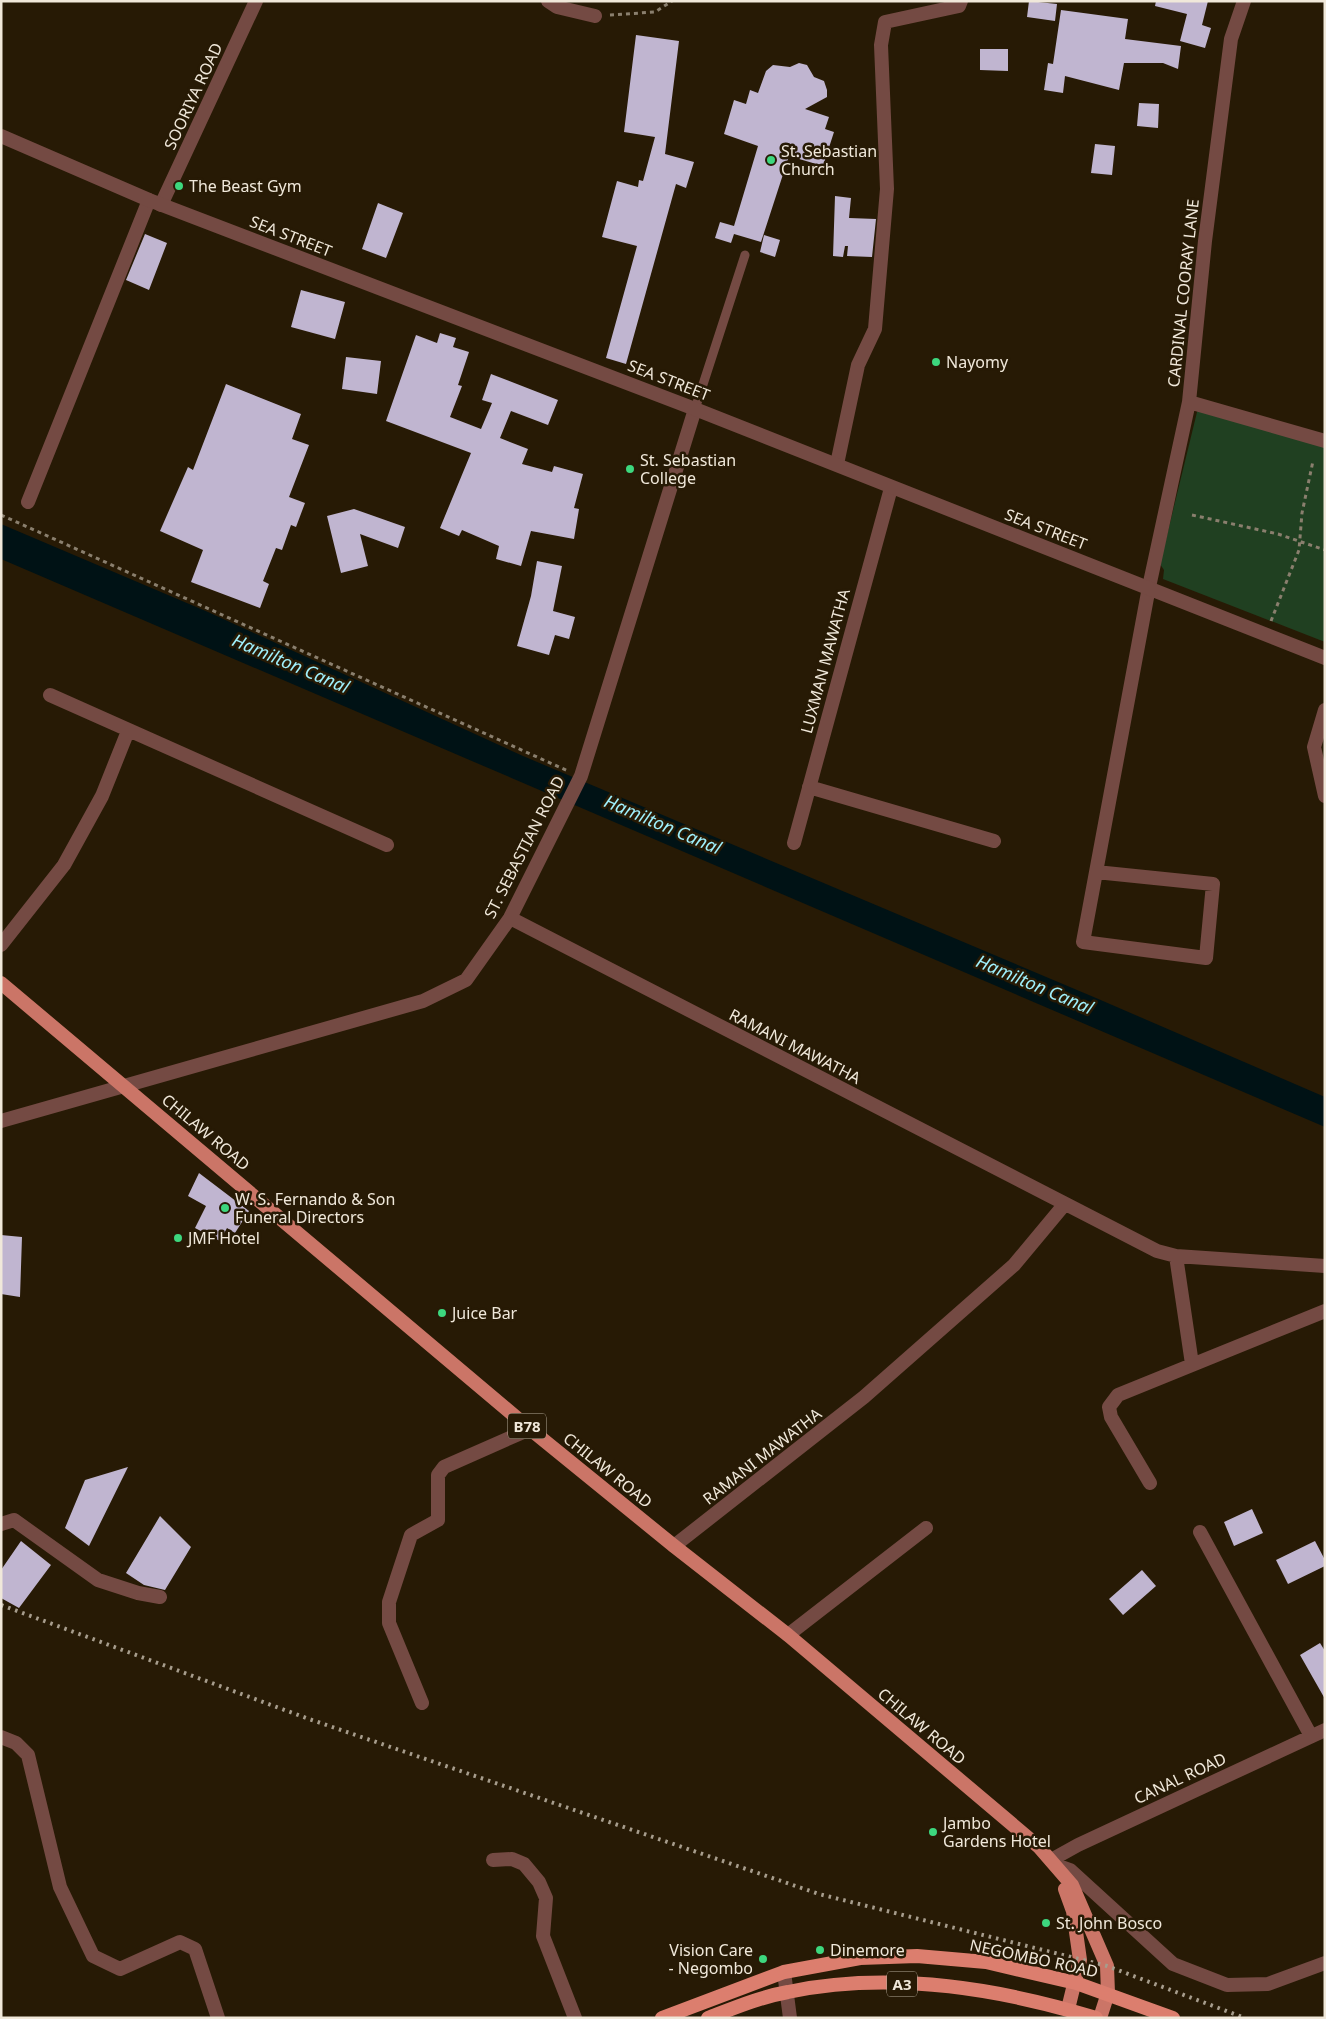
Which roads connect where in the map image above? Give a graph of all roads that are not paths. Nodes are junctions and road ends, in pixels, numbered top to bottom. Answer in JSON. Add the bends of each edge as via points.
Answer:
{"nodes":[{"id":1,"x":256,"y":1,"type":"edge"},
{"id":2,"x":548,"y":1,"type":"edge"},
{"id":3,"x":961,"y":1,"type":"edge"},
{"id":4,"x":1244,"y":1,"type":"edge"},
{"id":5,"x":595,"y":16,"type":"road end"},
{"id":6,"x":1,"y":136,"type":"edge"},
{"id":7,"x":155,"y":203,"type":"junction"},
{"id":8,"x":745,"y":255,"type":"dead end"},
{"id":9,"x":1188,"y":402,"type":"junction"},
{"id":10,"x":695,"y":409,"type":"junction"},
{"id":11,"x":1325,"y":441,"type":"edge"},
{"id":12,"x":837,"y":464,"type":"junction"},
{"id":13,"x":892,"y":488,"type":"junction"},
{"id":14,"x":28,"y":502,"type":"dead end"},
{"id":15,"x":1149,"y":587,"type":"junction"},
{"id":16,"x":1325,"y":658,"type":"edge"},
{"id":17,"x":50,"y":695,"type":"dead end"},
{"id":18,"x":1325,"y":710,"type":"edge"},
{"id":19,"x":128,"y":731,"type":"junction"},
{"id":20,"x":808,"y":787,"type":"junction"},
{"id":21,"x":1325,"y":796,"type":"edge"},
{"id":22,"x":994,"y":841,"type":"dead end"},
{"id":23,"x":794,"y":843,"type":"dead end"},
{"id":24,"x":387,"y":845,"type":"dead end"},
{"id":25,"x":1096,"y":872,"type":"junction"},
{"id":26,"x":510,"y":918,"type":"junction"},
{"id":27,"x":1,"y":945,"type":"edge"},
{"id":28,"x":1,"y":983,"type":"edge"},
{"id":29,"x":125,"y":1087,"type":"junction"},
{"id":30,"x":1,"y":1121,"type":"edge"},
{"id":31,"x":1064,"y":1205,"type":"junction"},
{"id":32,"x":1176,"y":1256,"type":"junction"},
{"id":33,"x":1325,"y":1266,"type":"edge"},
{"id":34,"x":1325,"y":1311,"type":"edge"},
{"id":35,"x":1192,"y":1364,"type":"junction"},
{"id":36,"x":530,"y":1429,"type":"junction"},
{"id":37,"x":1150,"y":1483,"type":"dead end"},
{"id":38,"x":1,"y":1524,"type":"edge"},
{"id":39,"x":926,"y":1528,"type":"dead end"},
{"id":40,"x":1200,"y":1532,"type":"dead end"},
{"id":41,"x":674,"y":1546,"type":"junction"},
{"id":42,"x":160,"y":1597,"type":"dead end"},
{"id":43,"x":788,"y":1636,"type":"junction"},
{"id":44,"x":422,"y":1704,"type":"dead end"},
{"id":45,"x":1325,"y":1730,"type":"edge"},
{"id":46,"x":1312,"y":1736,"type":"junction"},
{"id":47,"x":1,"y":1737,"type":"edge"},
{"id":48,"x":493,"y":1860,"type":"dead end"},
{"id":49,"x":1054,"y":1862,"type":"junction"},
{"id":50,"x":1325,"y":1963,"type":"edge"},
{"id":51,"x":784,"y":1972,"type":"junction"},
{"id":52,"x":1076,"y":1983,"type":"junction"},
{"id":53,"x":787,"y":1992,"type":"junction"},
{"id":54,"x":1108,"y":1993,"type":"junction"},
{"id":55,"x":1068,"y":2009,"type":"junction"},
{"id":56,"x":218,"y":2018,"type":"edge"},
{"id":57,"x":575,"y":2018,"type":"edge"},
{"id":58,"x":662,"y":2018,"type":"edge"},
{"id":59,"x":708,"y":2018,"type":"edge"},
{"id":60,"x":790,"y":2018,"type":"edge"},
{"id":61,"x":1098,"y":2018,"type":"edge"},
{"id":62,"x":1173,"y":2018,"type":"edge"}],
"edges":[{"from":1,"to":7,"type":"street","name":"SOORIYA ROAD"},
{"from":2,"to":5,"type":"street","via":[[557,7]]},
{"from":3,"to":12,"type":"street","via":[[959,6],[885,22],[881,45],[887,189],[875,329],[858,365]]},
{"from":4,"to":9,"type":"street","name":"CARDINAL COORAY LANE","via":[[1231,39]]},
{"from":6,"to":7,"type":"street","name":"SEA STREET"},
{"from":7,"to":10,"type":"street","name":"SEA STREET"},
{"from":7,"to":14,"type":"street","name":"SOORIYA ROAD"},
{"from":8,"to":10,"type":"lane"},
{"from":9,"to":11,"type":"street"},
{"from":9,"to":15,"type":"street","name":"CARDINAL COORAY LANE"},
{"from":10,"to":12,"type":"street","name":"SEA STREET"},
{"from":10,"to":26,"type":"street","name":"ST. SEBASTIAN ROAD","via":[[581,776]]},
{"from":12,"to":13,"type":"street","name":"SEA STREET"},
{"from":13,"to":15,"type":"street","name":"SEA STREET"},
{"from":13,"to":20,"type":"street","name":"LUXMAN MAWATHA"},
{"from":15,"to":16,"type":"street","name":"SEA STREET"},
{"from":15,"to":25,"type":"street","name":"CARDINAL COORAY LANE"},
{"from":17,"to":19,"type":"street"},
{"from":18,"to":21,"type":"street","via":[[1314,747]]},
{"from":19,"to":24,"type":"street"},
{"from":19,"to":27,"type":"street","via":[[102,796],[64,865]]},
{"from":20,"to":22,"type":"street"},
{"from":20,"to":23,"type":"street","name":"LUXMAN MAWATHA"},
{"from":25,"to":25,"type":"street","name":"CARDINAL COORAY LANE","via":[[1212,884],[1206,958],[1083,942]]},
{"from":26,"to":29,"type":"street","name":"ST. SEBASTIAN ROAD","via":[[466,980],[423,1001]]},
{"from":26,"to":31,"type":"street","name":"RAMANI MAWATHA"},
{"from":28,"to":29,"type":"main road","name":"CHILAW ROAD","number":"B78"},
{"from":29,"to":30,"type":"street","name":"ST. SEBASTIAN ROAD"},
{"from":29,"to":36,"type":"main road","name":"CHILAW ROAD","number":"B78"},
{"from":31,"to":32,"type":"street","name":"RAMANI MAWATHA","via":[[1157,1251]]},
{"from":31,"to":41,"type":"street","name":"RAMANI MAWATHA","via":[[1014,1265],[864,1397]]},
{"from":32,"to":33,"type":"street","name":"RAMANI MAWATHA"},
{"from":32,"to":35,"type":"street"},
{"from":34,"to":35,"type":"street"},
{"from":35,"to":37,"type":"street","via":[[1118,1395],[1109,1407],[1111,1417]]},
{"from":36,"to":41,"type":"main road","name":"CHILAW ROAD","number":"B78"},
{"from":36,"to":44,"type":"street","via":[[444,1466],[438,1474],[438,1520],[411,1535],[389,1602],[389,1623]]},
{"from":38,"to":42,"type":"street","via":[[14,1520],[98,1580]]},
{"from":39,"to":43,"type":"street"},
{"from":40,"to":46,"type":"street"},
{"from":41,"to":43,"type":"main road","name":"CHILAW ROAD","number":"B78"},
{"from":43,"to":49,"type":"main road","name":"CHILAW ROAD","number":"B78"},
{"from":45,"to":46,"type":"street","name":"CANAL ROAD"},
{"from":46,"to":49,"type":"street","name":"CANAL ROAD","via":[[1113,1828]]},
{"from":47,"to":56,"type":"street","via":[[16,1743],[28,1755],[60,1888],[93,1956],[120,1968],[180,1942],[195,1949]]},
{"from":48,"to":57,"type":"street","via":[[512,1859],[524,1864],[539,1882],[546,1898],[543,1936]]},
{"from":49,"to":50,"type":"street","via":[[1070,1870],[1174,1964],[1227,1984],[1268,1984]]},
{"from":49,"to":52,"type":"main road","name":"CHILAW ROAD","number":"B78","via":[[1073,1911],[1080,1960]]},
{"from":49,"to":54,"type":"main road","name":"CHILAW ROAD","number":"B78","via":[[1072,1884],[1107,1966]]},
{"from":51,"to":52,"type":"highway","name":"NEGOMBO ROAD","number":"A3","via":[[860,1958],[917,1956],[986,1962]]},
{"from":51,"to":53,"type":"street"},
{"from":51,"to":58,"type":"highway","name":"NEGOMBO ROAD","number":"A3"},
{"from":52,"to":54,"type":"highway","name":"NEGOMBO ROAD","number":"A3"},
{"from":52,"to":55,"type":"main road","name":"CHILAW ROAD"},
{"from":53,"to":55,"type":"highway","number":"A3","via":[[837,1986],[918,1984],[984,1992]]},
{"from":53,"to":59,"type":"highway","number":"A3","via":[[754,2000]]},
{"from":53,"to":60,"type":"street"},
{"from":54,"to":61,"type":"main road","name":"CHILAW ROAD"},
{"from":54,"to":62,"type":"highway","number":"A3"},
{"from":55,"to":61,"type":"highway","number":"A3"}]}
